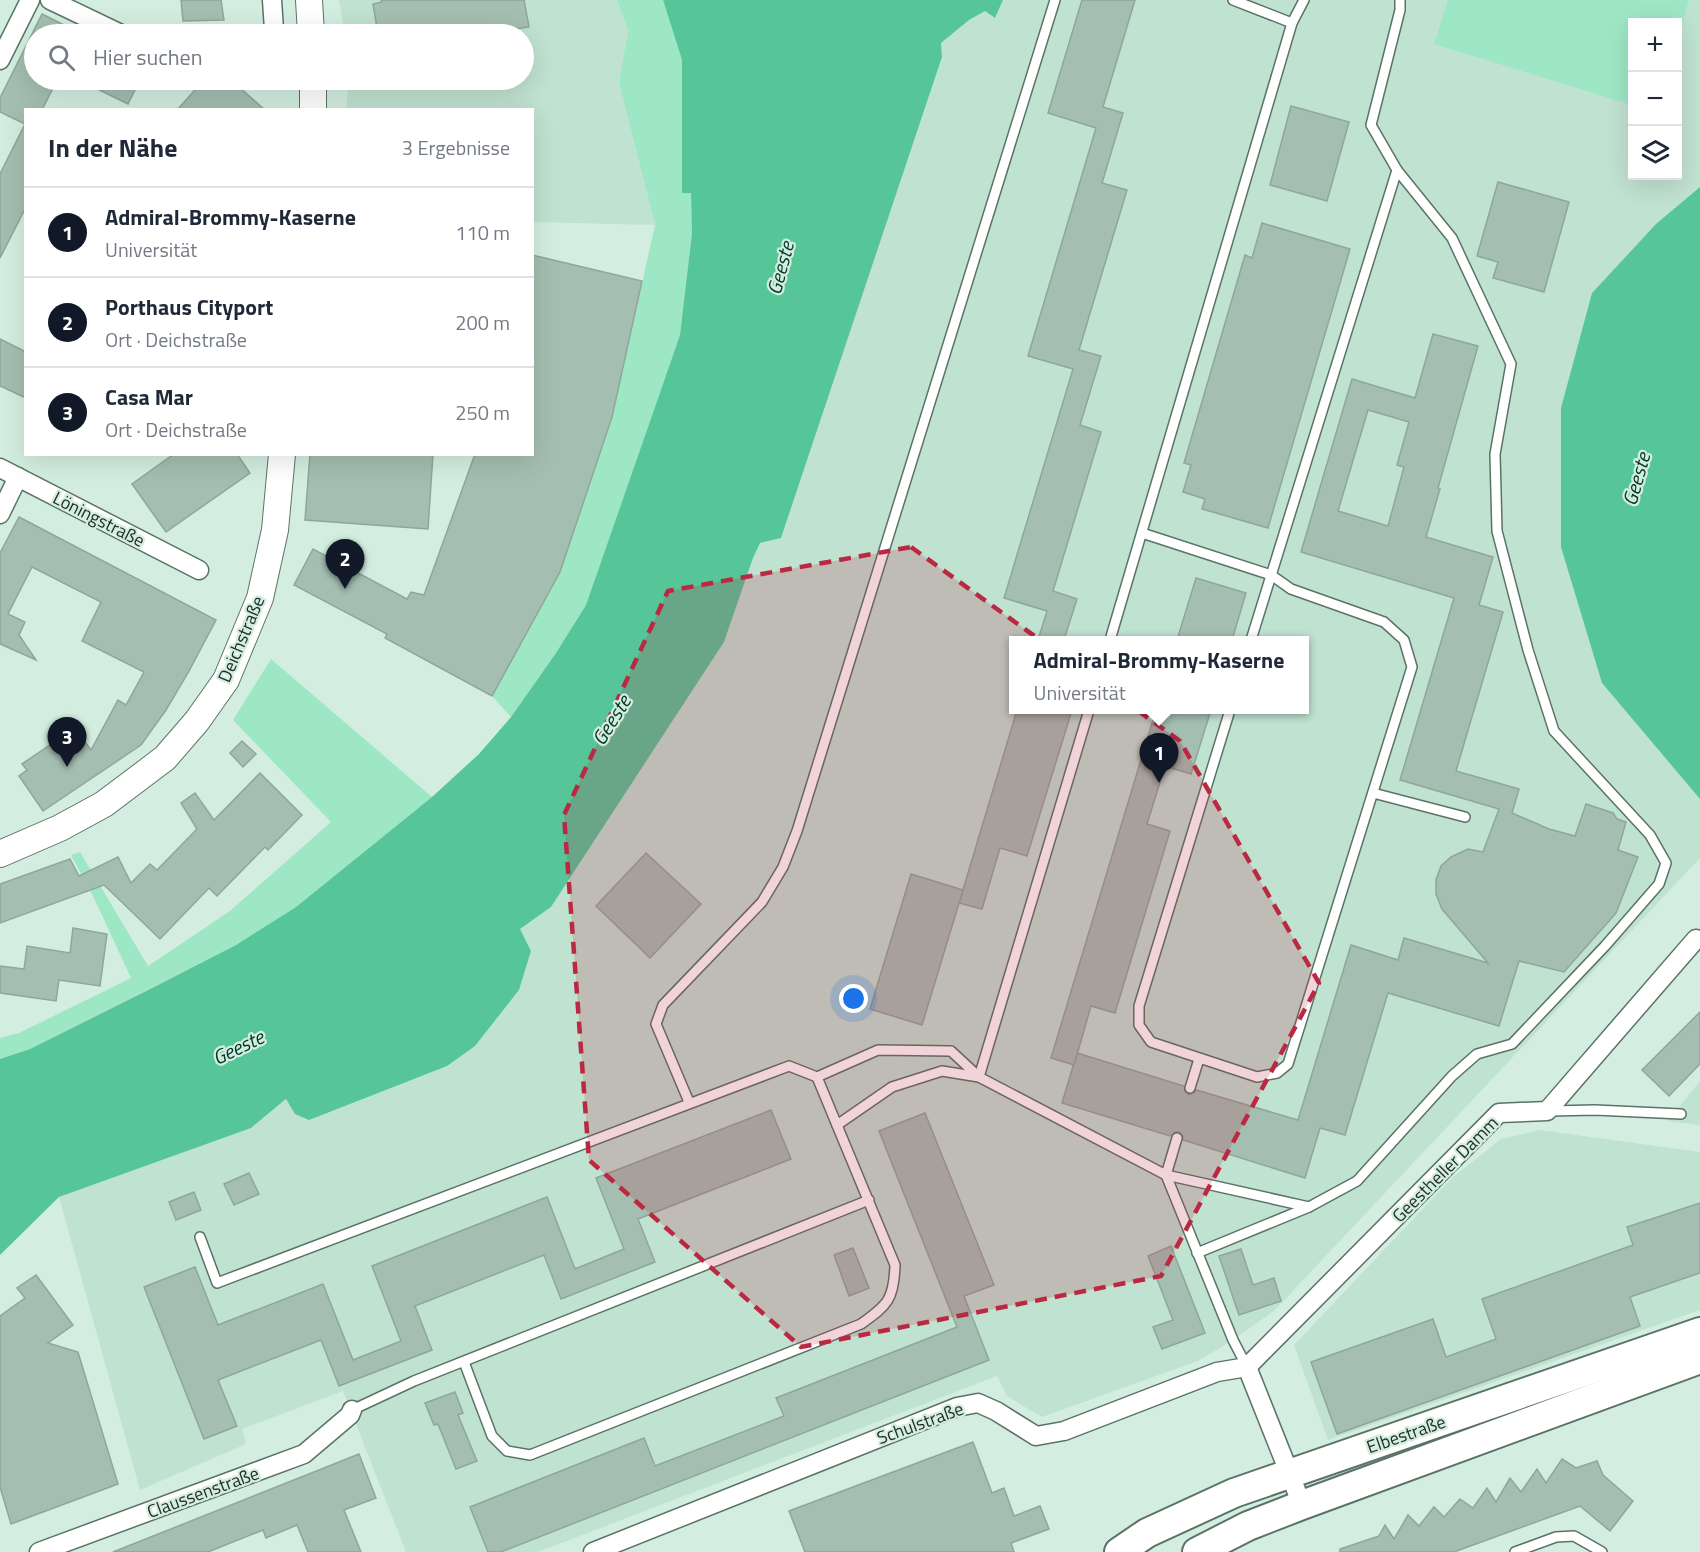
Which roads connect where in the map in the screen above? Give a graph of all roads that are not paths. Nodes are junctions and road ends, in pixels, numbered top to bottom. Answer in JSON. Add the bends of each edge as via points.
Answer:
{"nodes":[{"id":1,"x":30,"y":0,"type":"edge"},
{"id":2,"x":50,"y":0,"type":"edge"},
{"id":3,"x":272,"y":0,"type":"edge"},
{"id":4,"x":309,"y":0,"type":"edge"},
{"id":5,"x":1055,"y":0,"type":"edge"},
{"id":6,"x":1233,"y":0,"type":"edge"},
{"id":7,"x":1304,"y":0,"type":"edge"},
{"id":8,"x":1400,"y":0,"type":"edge"},
{"id":9,"x":1292,"y":23,"type":"junction"},
{"id":10,"x":100,"y":24,"type":"edge"},
{"id":11,"x":274,"y":24,"type":"edge"},
{"id":12,"x":310,"y":24,"type":"edge"},
{"id":13,"x":0,"y":60,"type":"edge"},
{"id":14,"x":313,"y":90,"type":"edge"},
{"id":15,"x":313,"y":108,"type":"edge"},
{"id":16,"x":1397,"y":170,"type":"junction"},
{"id":17,"x":282,"y":456,"type":"edge"},
{"id":18,"x":0,"y":468,"type":"edge"},
{"id":19,"x":18,"y":477,"type":"junction"},
{"id":20,"x":0,"y":514,"type":"edge"},
{"id":21,"x":1142,"y":533,"type":"junction"},
{"id":22,"x":199,"y":570,"type":"dead end"},
{"id":23,"x":1271,"y":574,"type":"junction"},
{"id":24,"x":1111,"y":636,"type":"edge"},
{"id":25,"x":1252,"y":636,"type":"edge"},
{"id":26,"x":1088,"y":714,"type":"edge"},
{"id":27,"x":1229,"y":714,"type":"edge"},
{"id":28,"x":1373,"y":793,"type":"junction"},
{"id":29,"x":1466,"y":817,"type":"dead end"},
{"id":30,"x":0,"y":854,"type":"edge"},
{"id":31,"x":1696,"y":939,"type":"dead end"},
{"id":32,"x":1199,"y":1059,"type":"junction"},
{"id":33,"x":817,"y":1077,"type":"junction"},
{"id":34,"x":979,"y":1077,"type":"junction"},
{"id":35,"x":1190,"y":1088,"type":"dead end"},
{"id":36,"x":689,"y":1102,"type":"junction"},
{"id":37,"x":1547,"y":1111,"type":"junction"},
{"id":38,"x":1681,"y":1114,"type":"dead end"},
{"id":39,"x":837,"y":1125,"type":"junction"},
{"id":40,"x":1177,"y":1138,"type":"dead end"},
{"id":41,"x":1167,"y":1175,"type":"junction"},
{"id":42,"x":869,"y":1200,"type":"junction"},
{"id":43,"x":1309,"y":1206,"type":"junction"},
{"id":44,"x":200,"y":1237,"type":"dead end"},
{"id":45,"x":1197,"y":1253,"type":"junction"},
{"id":46,"x":1700,"y":1332,"type":"edge"},
{"id":47,"x":1700,"y":1359,"type":"edge"},
{"id":48,"x":464,"y":1362,"type":"junction"},
{"id":49,"x":1247,"y":1368,"type":"junction"},
{"id":50,"x":352,"y":1410,"type":"joint"},
{"id":51,"x":1289,"y":1474,"type":"junction"},
{"id":52,"x":1302,"y":1505,"type":"junction"},
{"id":53,"x":39,"y":1552,"type":"edge"},
{"id":54,"x":593,"y":1552,"type":"edge"},
{"id":55,"x":1119,"y":1552,"type":"edge"},
{"id":56,"x":1197,"y":1552,"type":"edge"},
{"id":57,"x":1515,"y":1552,"type":"edge"},
{"id":58,"x":1602,"y":1552,"type":"edge"}],
"edges":[{"from":1,"to":13,"type":"street"},
{"from":2,"to":10,"type":"street"},
{"from":3,"to":11,"type":"street"},
{"from":4,"to":12,"type":"main road"},
{"from":5,"to":36,"type":"lane","via":[[783,867],[762,902],[663,1005],[656,1024]]},
{"from":6,"to":9,"type":"lane"},
{"from":7,"to":9,"type":"lane"},
{"from":8,"to":16,"type":"lane","via":[[1371,125]]},
{"from":9,"to":21,"type":"lane"},
{"from":14,"to":15,"type":"main road"},
{"from":16,"to":23,"type":"lane"},
{"from":16,"to":43,"type":"lane","via":[[1452,238],[1511,364],[1495,454],[1497,531],[1554,732],[1650,835],[1666,862],[1659,884],[1512,1044],[1478,1054],[1452,1076],[1357,1181]]},
{"from":17,"to":30,"type":"main road","name":"Deichstraße","via":[[275,530],[260,598],[226,680],[198,721],[165,758],[104,804]]},
{"from":18,"to":19,"type":"street","name":"Löningstraße"},
{"from":19,"to":20,"type":"street"},
{"from":19,"to":22,"type":"street","name":"Löningstraße"},
{"from":21,"to":23,"type":"lane"},
{"from":21,"to":24,"type":"lane"},
{"from":23,"to":25,"type":"lane"},
{"from":23,"to":28,"type":"lane","via":[[1291,589],[1384,622],[1404,640],[1412,667]]},
{"from":26,"to":34,"type":"lane"},
{"from":27,"to":32,"type":"lane","via":[[1139,1006],[1139,1025],[1150,1042]]},
{"from":28,"to":29,"type":"lane"},
{"from":28,"to":32,"type":"lane","via":[[1288,1064],[1277,1073],[1257,1077]]},
{"from":31,"to":37,"type":"street"},
{"from":32,"to":35,"type":"lane"},
{"from":33,"to":34,"type":"lane","via":[[878,1050],[951,1051]]},
{"from":33,"to":36,"type":"lane","via":[[789,1066]]},
{"from":33,"to":39,"type":"lane"},
{"from":34,"to":39,"type":"lane","via":[[942,1071],[892,1087]]},
{"from":34,"to":41,"type":"lane"},
{"from":36,"to":44,"type":"lane","via":[[217,1283]]},
{"from":37,"to":38,"type":"lane"},
{"from":37,"to":49,"type":"street","name":"Geestheller Damm","via":[[1499,1113]]},
{"from":39,"to":42,"type":"lane"},
{"from":40,"to":41,"type":"lane"},
{"from":41,"to":43,"type":"lane"},
{"from":41,"to":45,"type":"lane"},
{"from":42,"to":48,"type":"lane"},
{"from":42,"to":48,"type":"lane","via":[[894,1265],[894,1287],[883,1308],[861,1324],[530,1455],[507,1451],[492,1436]]},
{"from":43,"to":45,"type":"lane"},
{"from":45,"to":49,"type":"lane"},
{"from":46,"to":51,"type":"main road","name":"Elbestraße"},
{"from":47,"to":52,"type":"main road","name":"Elbestraße"},
{"from":48,"to":50,"type":"lane"},
{"from":49,"to":51,"type":"street"},
{"from":49,"to":54,"type":"street","name":"Schulstraße","via":[[1217,1372],[1064,1431],[1036,1436],[978,1403],[957,1407]]},
{"from":50,"to":53,"type":"street","name":"Claussenstraße","via":[[350,1416],[304,1454]]},
{"from":51,"to":52,"type":"street"},
{"from":51,"to":55,"type":"main road","name":"Elbestraße","via":[[1212,1503],[1148,1533]]},
{"from":52,"to":56,"type":"main road","name":"Elbestraße"},
{"from":57,"to":58,"type":"lane","via":[[1574,1536]]}]}
